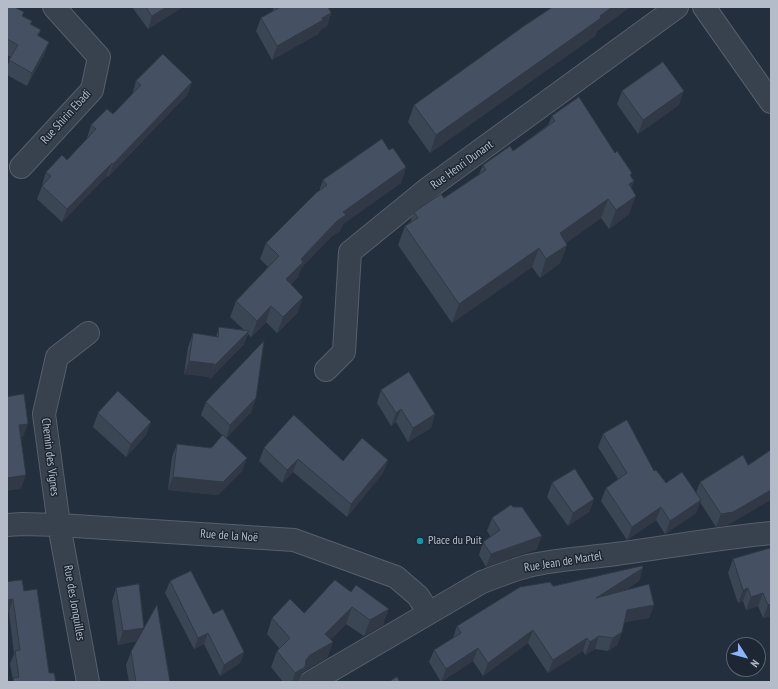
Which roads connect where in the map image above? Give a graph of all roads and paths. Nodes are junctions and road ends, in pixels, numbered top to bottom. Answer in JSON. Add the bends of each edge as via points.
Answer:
{"nodes":[{"id":1,"x":54,"y":7,"type":"edge"},
{"id":2,"x":677,"y":7,"type":"edge"},
{"id":3,"x":704,"y":7,"type":"edge"},
{"id":4,"x":771,"y":102,"type":"edge"},
{"id":5,"x":21,"y":166,"type":"dead end"},
{"id":6,"x":88,"y":333,"type":"dead end"},
{"id":7,"x":326,"y":370,"type":"dead end"},
{"id":8,"x":7,"y":525,"type":"edge"},
{"id":9,"x":59,"y":525,"type":"junction"},
{"id":10,"x":771,"y":533,"type":"edge"},
{"id":11,"x":429,"y":613,"type":"junction"},
{"id":12,"x":88,"y":682,"type":"edge"},
{"id":13,"x":311,"y":682,"type":"edge"}],
"edges":[{"from":1,"to":5,"type":"street","name":"Rue Shirin Ebadi","via":[[99,57],[92,90]]},
{"from":2,"to":7,"type":"street","name":"Rue Henri Dunant","via":[[426,190],[350,252],[344,352]]},
{"from":3,"to":4,"type":"street"},
{"from":6,"to":9,"type":"street","name":"Chemin des Vignes","via":[[57,357],[44,414]]},
{"from":8,"to":9,"type":"street","name":"Rue de la Noë"},
{"from":9,"to":11,"type":"street","name":"Rue de la Noë","via":[[294,540],[396,577],[418,596]]},
{"from":9,"to":12,"type":"street","name":"Rue des Jonquilles"},
{"from":10,"to":11,"type":"street","name":"Rue Jean de Martel","via":[[715,538],[530,566],[482,582]]},
{"from":11,"to":13,"type":"street","name":"Rue Jean de Martel"}]}
